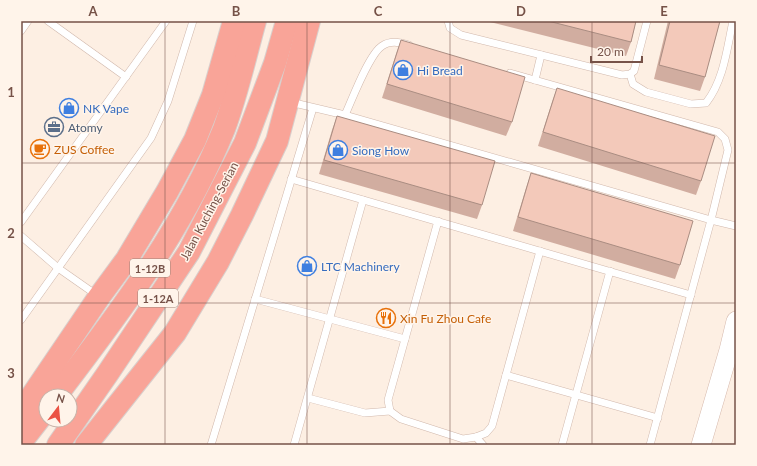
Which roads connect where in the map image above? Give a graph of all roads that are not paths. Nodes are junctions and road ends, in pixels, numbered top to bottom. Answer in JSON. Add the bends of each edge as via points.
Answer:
{"nodes":[{"id":1,"x":28,"y":21,"type":"edge"},
{"id":2,"x":48,"y":21,"type":"edge"},
{"id":3,"x":166,"y":21,"type":"edge"},
{"id":4,"x":194,"y":21,"type":"edge"},
{"id":5,"x":234,"y":21,"type":"edge"},
{"id":6,"x":255,"y":21,"type":"edge"},
{"id":7,"x":287,"y":21,"type":"edge"},
{"id":8,"x":309,"y":21,"type":"edge"},
{"id":9,"x":448,"y":21,"type":"edge"},
{"id":10,"x":647,"y":21,"type":"edge"},
{"id":11,"x":733,"y":21,"type":"edge"},
{"id":12,"x":21,"y":31,"type":"edge"},
{"id":13,"x":414,"y":46,"type":"edge"},
{"id":14,"x":541,"y":55,"type":"junction"},
{"id":15,"x":505,"y":71,"type":"edge"},
{"id":16,"x":630,"y":74,"type":"junction"},
{"id":17,"x":126,"y":77,"type":"junction"},
{"id":18,"x":535,"y":80,"type":"junction"},
{"id":19,"x":288,"y":101,"type":"junction"},
{"id":20,"x":313,"y":108,"type":"junction"},
{"id":21,"x":345,"y":115,"type":"junction"},
{"id":22,"x":291,"y":179,"type":"junction"},
{"id":23,"x":363,"y":200,"type":"junction"},
{"id":24,"x":711,"y":220,"type":"junction"},
{"id":25,"x":21,"y":222,"type":"edge"},
{"id":26,"x":438,"y":222,"type":"junction"},
{"id":27,"x":736,"y":226,"type":"edge"},
{"id":28,"x":21,"y":236,"type":"edge"},
{"id":29,"x":540,"y":251,"type":"junction"},
{"id":30,"x":58,"y":268,"type":"junction"},
{"id":31,"x":610,"y":271,"type":"junction"},
{"id":32,"x":690,"y":295,"type":"junction"},
{"id":33,"x":99,"y":296,"type":"junction"},
{"id":34,"x":255,"y":299,"type":"junction"},
{"id":35,"x":330,"y":319,"type":"junction"},
{"id":36,"x":21,"y":320,"type":"edge"},
{"id":37,"x":736,"y":321,"type":"edge"},
{"id":38,"x":405,"y":339,"type":"junction"},
{"id":39,"x":506,"y":374,"type":"junction"},
{"id":40,"x":62,"y":388,"type":"edge"},
{"id":41,"x":576,"y":394,"type":"junction"},
{"id":42,"x":308,"y":398,"type":"junction"},
{"id":43,"x":390,"y":411,"type":"junction"},
{"id":44,"x":21,"y":412,"type":"edge"},
{"id":45,"x":658,"y":418,"type":"junction"},
{"id":46,"x":38,"y":420,"type":"edge"},
{"id":47,"x":476,"y":437,"type":"junction"},
{"id":48,"x":21,"y":442,"type":"edge"},
{"id":49,"x":58,"y":445,"type":"edge"},
{"id":50,"x":86,"y":445,"type":"edge"},
{"id":51,"x":211,"y":445,"type":"edge"},
{"id":52,"x":294,"y":445,"type":"edge"},
{"id":53,"x":483,"y":445,"type":"edge"},
{"id":54,"x":562,"y":445,"type":"edge"},
{"id":55,"x":650,"y":445,"type":"edge"},
{"id":56,"x":701,"y":445,"type":"edge"}],
"edges":[{"from":1,"to":12,"type":"lane"},
{"from":2,"to":17,"type":"lane"},
{"from":3,"to":17,"type":"lane"},
{"from":4,"to":30,"type":"lane","via":[[168,101],[151,138]]},
{"from":5,"to":33,"type":"highway","via":[[213,95],[195,140],[127,259]]},
{"from":6,"to":40,"type":"highway","name":"Jalan Kuching-Serian","number":"1-12B","via":[[224,128],[200,180],[149,270]]},
{"from":7,"to":49,"type":"highway","name":"Jalan Kuching-Serian","number":"1-12A","via":[[275,63],[245,143],[189,252]]},
{"from":8,"to":19,"type":"highway"},
{"from":9,"to":14,"type":"lane","via":[[450,28],[461,35]]},
{"from":10,"to":16,"type":"lane","via":[[634,71]]},
{"from":11,"to":16,"type":"lane","via":[[720,78],[706,103],[691,104],[646,92],[633,84]]},
{"from":13,"to":21,"type":"lane","via":[[400,42],[390,42],[381,46],[373,54]]},
{"from":14,"to":16,"type":"lane","via":[[622,75]]},
{"from":14,"to":18,"type":"lane"},
{"from":15,"to":18,"type":"lane"},
{"from":17,"to":25,"type":"lane"},
{"from":18,"to":24,"type":"lane","via":[[718,132],[725,139],[728,150]]},
{"from":19,"to":20,"type":"lane"},
{"from":19,"to":50,"type":"highway","via":[[277,141],[218,262],[175,333]]},
{"from":20,"to":21,"type":"lane"},
{"from":20,"to":22,"type":"lane"},
{"from":21,"to":24,"type":"lane"},
{"from":22,"to":23,"type":"lane"},
{"from":22,"to":34,"type":"lane"},
{"from":23,"to":26,"type":"lane"},
{"from":23,"to":35,"type":"lane"},
{"from":24,"to":27,"type":"lane"},
{"from":24,"to":32,"type":"lane"},
{"from":26,"to":29,"type":"lane"},
{"from":26,"to":38,"type":"lane"},
{"from":28,"to":30,"type":"lane"},
{"from":29,"to":31,"type":"lane"},
{"from":29,"to":39,"type":"lane"},
{"from":30,"to":33,"type":"lane"},
{"from":30,"to":36,"type":"lane"},
{"from":31,"to":32,"type":"lane"},
{"from":31,"to":41,"type":"lane"},
{"from":32,"to":45,"type":"lane"},
{"from":33,"to":44,"type":"highway"},
{"from":34,"to":35,"type":"lane"},
{"from":34,"to":51,"type":"lane"},
{"from":35,"to":38,"type":"lane"},
{"from":35,"to":42,"type":"lane"},
{"from":37,"to":56,"type":"main road"},
{"from":38,"to":43,"type":"lane","via":[[388,400]]},
{"from":39,"to":41,"type":"lane"},
{"from":39,"to":47,"type":"lane","via":[[492,426],[486,433]]},
{"from":41,"to":45,"type":"lane"},
{"from":41,"to":54,"type":"lane"},
{"from":42,"to":43,"type":"lane","via":[[365,413]]},
{"from":42,"to":52,"type":"lane"},
{"from":43,"to":47,"type":"lane","via":[[401,419],[463,439]]},
{"from":45,"to":55,"type":"lane"},
{"from":46,"to":48,"type":"highway"},
{"from":47,"to":53,"type":"lane"}]}
